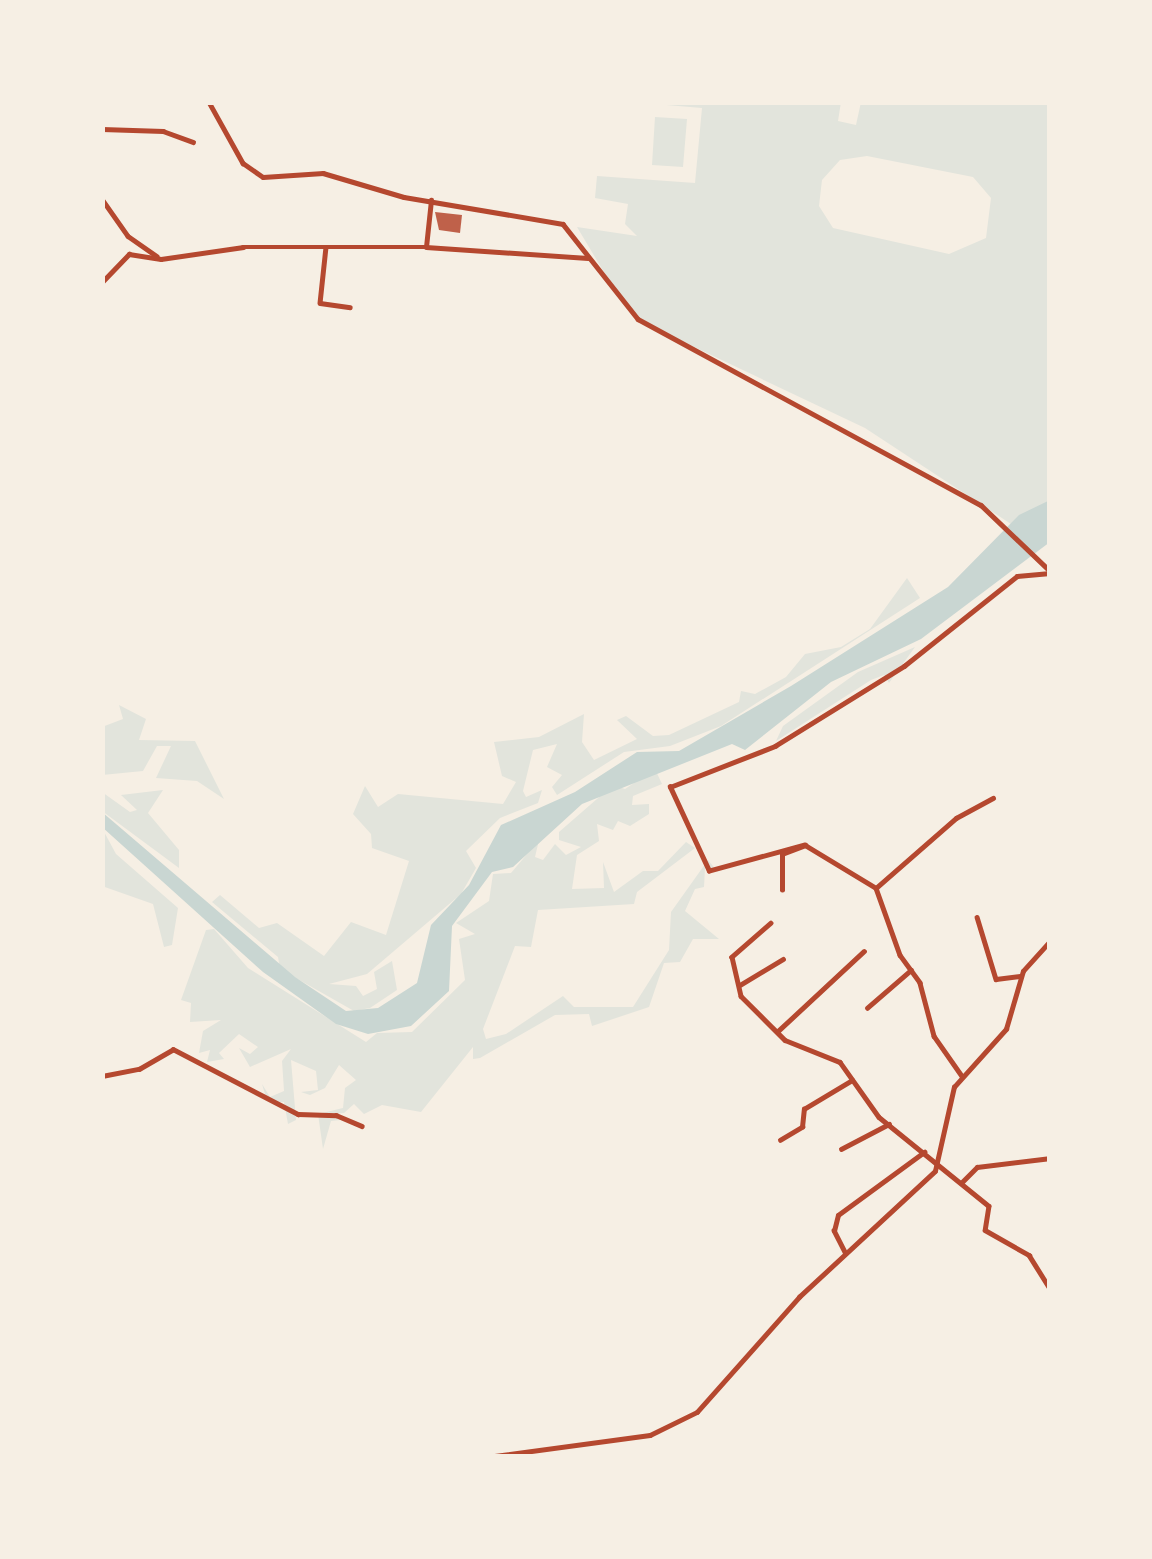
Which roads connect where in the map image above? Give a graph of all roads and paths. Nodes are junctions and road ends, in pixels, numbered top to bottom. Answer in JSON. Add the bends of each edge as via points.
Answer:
{"nodes":[{"id":1,"x":209,"y":102,"type":"edge"},
{"id":2,"x":102,"y":129,"type":"edge"},
{"id":3,"x":193,"y":142,"type":"dead end"},
{"id":4,"x":102,"y":199,"type":"edge"},
{"id":5,"x":431,"y":200,"type":"junction"},
{"id":6,"x":128,"y":236,"type":"junction"},
{"id":7,"x":326,"y":247,"type":"junction"},
{"id":8,"x":426,"y":247,"type":"junction"},
{"id":9,"x":129,"y":254,"type":"junction"},
{"id":10,"x":161,"y":259,"type":"junction"},
{"id":11,"x":588,"y":259,"type":"junction"},
{"id":12,"x":102,"y":268,"type":"edge"},
{"id":13,"x":110,"y":276,"type":"junction"},
{"id":14,"x":102,"y":282,"type":"edge"},
{"id":15,"x":350,"y":307,"type":"dead end"},
{"id":16,"x":1050,"y":572,"type":"edge"},
{"id":17,"x":994,"y":798,"type":"dead end"},
{"id":18,"x":805,"y":845,"type":"junction"},
{"id":19,"x":876,"y":888,"type":"junction"},
{"id":20,"x":782,"y":890,"type":"dead end"},
{"id":21,"x":976,"y":916,"type":"dead end"},
{"id":22,"x":771,"y":923,"type":"dead end"},
{"id":23,"x":1050,"y":941,"type":"edge"},
{"id":24,"x":864,"y":951,"type":"dead end"},
{"id":25,"x":783,"y":959,"type":"dead end"},
{"id":26,"x":911,"y":970,"type":"junction"},
{"id":27,"x":1020,"y":976,"type":"junction"},
{"id":28,"x":740,"y":985,"type":"junction"},
{"id":29,"x":867,"y":1008,"type":"dead end"},
{"id":30,"x":778,"y":1031,"type":"junction"},
{"id":31,"x":102,"y":1076,"type":"edge"},
{"id":32,"x":962,"y":1076,"type":"junction"},
{"id":33,"x":852,"y":1080,"type":"junction"},
{"id":34,"x":889,"y":1124,"type":"junction"},
{"id":35,"x":362,"y":1126,"type":"dead end"},
{"id":36,"x":780,"y":1140,"type":"dead end"},
{"id":37,"x":841,"y":1149,"type":"dead end"},
{"id":38,"x":924,"y":1152,"type":"junction"},
{"id":39,"x":1050,"y":1158,"type":"edge"},
{"id":40,"x":940,"y":1163,"type":"junction"},
{"id":41,"x":962,"y":1182,"type":"junction"},
{"id":42,"x":845,"y":1254,"type":"junction"},
{"id":43,"x":1050,"y":1289,"type":"edge"},
{"id":44,"x":487,"y":1457,"type":"edge"}],
"edges":[{"from":1,"to":5,"type":"street","via":[[258,175],[324,173]]},
{"from":2,"to":3,"type":"street","via":[[163,131]]},
{"from":4,"to":6,"type":"street"},
{"from":5,"to":8,"type":"street"},
{"from":5,"to":11,"type":"street","via":[[551,218]]},
{"from":6,"to":9,"type":"street"},
{"from":6,"to":10,"type":"street"},
{"from":7,"to":8,"type":"street"},
{"from":7,"to":10,"type":"street"},
{"from":7,"to":15,"type":"street","via":[[320,302]]},
{"from":8,"to":11,"type":"street"},
{"from":9,"to":10,"type":"street"},
{"from":9,"to":13,"type":"street"},
{"from":11,"to":16,"type":"street","via":[[608,291],[646,324],[1000,518]]},
{"from":12,"to":13,"type":"street"},
{"from":13,"to":14,"type":"street"},
{"from":16,"to":18,"type":"street","via":[[1017,577],[904,666],[775,746],[670,788],[709,871]]},
{"from":17,"to":19,"type":"street","via":[[956,818]]},
{"from":18,"to":19,"type":"street"},
{"from":18,"to":20,"type":"street","via":[[782,854]]},
{"from":19,"to":26,"type":"street"},
{"from":21,"to":27,"type":"street","via":[[996,979]]},
{"from":22,"to":28,"type":"street","via":[[732,956]]},
{"from":23,"to":27,"type":"street"},
{"from":24,"to":30,"type":"street"},
{"from":25,"to":28,"type":"street"},
{"from":26,"to":29,"type":"street"},
{"from":26,"to":32,"type":"street","via":[[934,1036]]},
{"from":27,"to":32,"type":"street","via":[[1006,1029]]},
{"from":28,"to":30,"type":"street"},
{"from":30,"to":33,"type":"street","via":[[840,1062]]},
{"from":31,"to":35,"type":"street","via":[[139,1069],[173,1049],[298,1114],[336,1115]]},
{"from":32,"to":40,"type":"street","via":[[943,1112]]},
{"from":33,"to":34,"type":"street"},
{"from":33,"to":36,"type":"street","via":[[804,1108],[802,1127]]},
{"from":34,"to":37,"type":"street"},
{"from":34,"to":38,"type":"street"},
{"from":38,"to":40,"type":"street"},
{"from":38,"to":42,"type":"street","via":[[838,1215],[834,1231]]},
{"from":39,"to":41,"type":"street","via":[[976,1167]]},
{"from":40,"to":41,"type":"street"},
{"from":40,"to":42,"type":"street"},
{"from":41,"to":43,"type":"street","via":[[989,1206],[985,1230],[1029,1256]]},
{"from":42,"to":44,"type":"street","via":[[686,1419],[576,1450]]}]}
